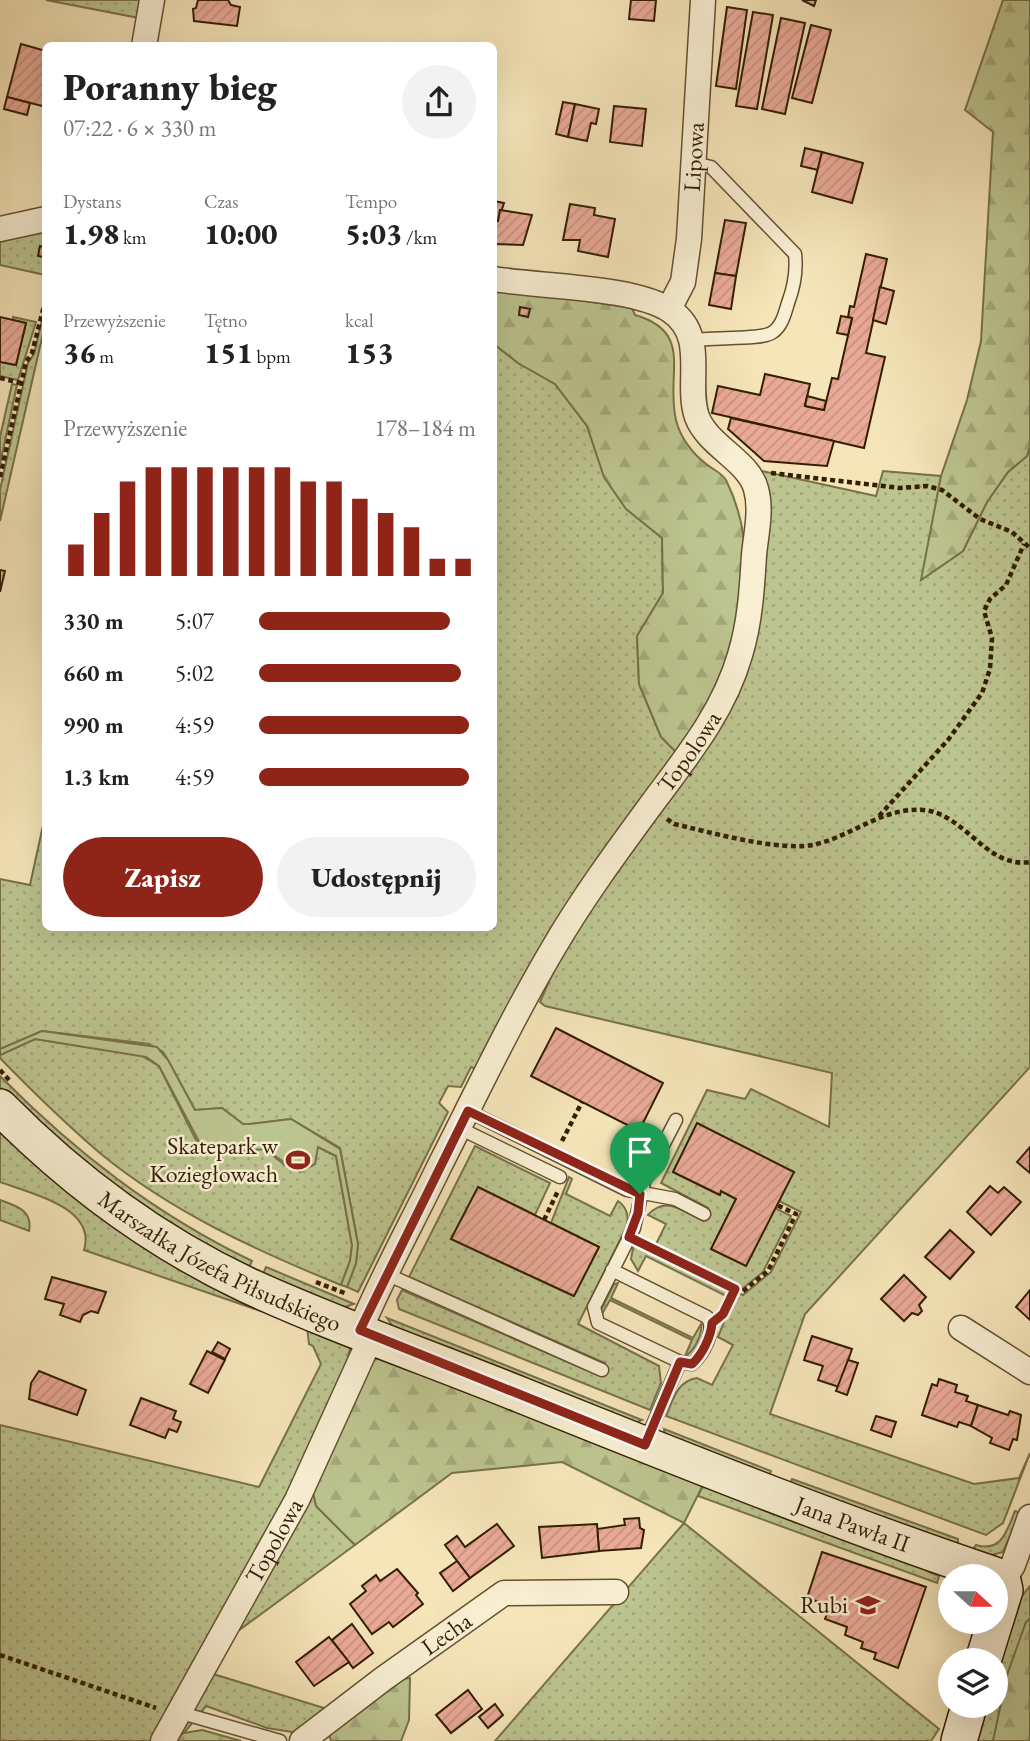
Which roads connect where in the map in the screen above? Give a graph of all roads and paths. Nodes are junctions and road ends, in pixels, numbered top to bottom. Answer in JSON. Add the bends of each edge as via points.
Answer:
{"nodes":[{"id":1,"x":152,"y":0,"type":"edge"},
{"id":2,"x":703,"y":0,"type":"edge"},
{"id":3,"x":145,"y":42,"type":"edge"},
{"id":4,"x":694,"y":163,"type":"junction"},
{"id":5,"x":42,"y":220,"type":"edge"},
{"id":6,"x":0,"y":229,"type":"edge"},
{"id":7,"x":497,"y":279,"type":"edge"},
{"id":8,"x":669,"y":309,"type":"junction"},
{"id":9,"x":42,"y":311,"type":"edge"},
{"id":10,"x":691,"y":341,"type":"junction"},
{"id":11,"x":0,"y":378,"type":"edge"},
{"id":12,"x":20,"y":383,"type":"junction"},
{"id":13,"x":750,"y":476,"type":"junction"},
{"id":14,"x":0,"y":477,"type":"edge"},
{"id":15,"x":1024,"y":544,"type":"junction"},
{"id":16,"x":1030,"y":548,"type":"edge"},
{"id":17,"x":650,"y":807,"type":"junction"},
{"id":18,"x":877,"y":817,"type":"junction"},
{"id":19,"x":1030,"y":863,"type":"edge"},
{"id":20,"x":0,"y":1070,"type":"edge"},
{"id":21,"x":8,"y":1096,"type":"edge"},
{"id":22,"x":582,"y":1102,"type":"dead end"},
{"id":23,"x":464,"y":1119,"type":"junction"},
{"id":24,"x":676,"y":1120,"type":"dead end"},
{"id":25,"x":556,"y":1154,"type":"junction"},
{"id":26,"x":560,"y":1177,"type":"dead end"},
{"id":27,"x":640,"y":1194,"type":"junction"},
{"id":28,"x":777,"y":1205,"type":"dead end"},
{"id":29,"x":704,"y":1214,"type":"dead end"},
{"id":30,"x":629,"y":1237,"type":"junction"},
{"id":31,"x":612,"y":1270,"type":"junction"},
{"id":32,"x":386,"y":1274,"type":"junction"},
{"id":33,"x":307,"y":1278,"type":"dead end"},
{"id":34,"x":735,"y":1289,"type":"junction"},
{"id":35,"x":368,"y":1323,"type":"junction"},
{"id":36,"x":712,"y":1323,"type":"junction"},
{"id":37,"x":961,"y":1328,"type":"dead end"},
{"id":38,"x":680,"y":1362,"type":"junction"},
{"id":39,"x":602,"y":1370,"type":"dead end"},
{"id":40,"x":1030,"y":1372,"type":"edge"},
{"id":41,"x":645,"y":1445,"type":"junction"},
{"id":42,"x":702,"y":1468,"type":"joint"},
{"id":43,"x":1030,"y":1517,"type":"edge"},
{"id":44,"x":1016,"y":1566,"type":"edge"},
{"id":45,"x":1008,"y":1583,"type":"edge"},
{"id":46,"x":616,"y":1592,"type":"dead end"},
{"id":47,"x":0,"y":1655,"type":"edge"},
{"id":48,"x":178,"y":1712,"type":"junction"},
{"id":49,"x":965,"y":1718,"type":"edge"},
{"id":50,"x":163,"y":1741,"type":"edge"},
{"id":51,"x":280,"y":1741,"type":"edge"},
{"id":52,"x":302,"y":1741,"type":"edge"},
{"id":53,"x":958,"y":1741,"type":"edge"}],
"edges":[{"from":1,"to":3,"type":"street"},
{"from":2,"to":4,"type":"street","name":"Lipowa"},
{"from":4,"to":8,"type":"street","name":"Lipowa","via":[[685,273]]},
{"from":4,"to":10,"type":"lane","via":[[711,167],[795,254],[796,269],[783,319],[773,332]]},
{"from":5,"to":6,"type":"street"},
{"from":7,"to":8,"type":"street","via":[[619,295]]},
{"from":8,"to":10,"type":"street"},
{"from":9,"to":12,"type":"path"},
{"from":10,"to":13,"type":"street","via":[[698,420],[708,436]]},
{"from":11,"to":12,"type":"path"},
{"from":12,"to":14,"type":"path"},
{"from":13,"to":15,"type":"path","via":[[781,472],[827,482],[927,486],[942,490]]},
{"from":13,"to":17,"type":"street","name":"Topolowa","via":[[758,511],[752,601],[740,656],[717,711]]},
{"from":15,"to":16,"type":"path"},
{"from":15,"to":18,"type":"path","via":[[1006,585],[984,611],[992,638],[990,669],[982,693],[948,740]]},
{"from":17,"to":18,"type":"path","via":[[674,824],[799,846],[836,838]]},
{"from":17,"to":23,"type":"street","name":"Topolowa","via":[[587,892],[553,949]]},
{"from":18,"to":19,"type":"path","via":[[922,810],[943,814],[1000,858],[1017,865]]},
{"from":20,"to":21,"type":"path"},
{"from":21,"to":35,"type":"street","name":"Marszałka Józefa Piłsudskiego","via":[[63,1168],[158,1236],[247,1285]]},
{"from":22,"to":25,"type":"path"},
{"from":23,"to":25,"type":"lane"},
{"from":23,"to":26,"type":"lane"},
{"from":23,"to":32,"type":"street","name":"Topolowa"},
{"from":24,"to":27,"type":"lane"},
{"from":25,"to":27,"type":"lane"},
{"from":27,"to":29,"type":"lane","via":[[675,1199]]},
{"from":27,"to":30,"type":"lane"},
{"from":28,"to":34,"type":"path","via":[[796,1214],[768,1271],[742,1292]]},
{"from":30,"to":31,"type":"lane"},
{"from":30,"to":34,"type":"path"},
{"from":31,"to":36,"type":"lane"},
{"from":31,"to":38,"type":"lane","via":[[594,1307],[598,1323]]},
{"from":32,"to":35,"type":"street","name":"Topolowa"},
{"from":32,"to":39,"type":"lane"},
{"from":33,"to":35,"type":"path"},
{"from":34,"to":36,"type":"path","via":[[723,1314]]},
{"from":35,"to":41,"type":"street","name":"Marszałka Józefa Piłsudskiego"},
{"from":35,"to":48,"type":"street","name":"Topolowa","via":[[297,1500]]},
{"from":36,"to":38,"type":"lane","via":[[697,1360]]},
{"from":37,"to":40,"type":"street"},
{"from":38,"to":41,"type":"lane"},
{"from":41,"to":42,"type":"street","name":"Marszałka Józefa Piłsudskiego"},
{"from":42,"to":44,"type":"street","name":"Jana Pawła II","via":[[995,1575]]},
{"from":43,"to":44,"type":"street"},
{"from":44,"to":45,"type":"street"},
{"from":46,"to":52,"type":"street","name":"Lecha","via":[[504,1593]]},
{"from":47,"to":48,"type":"path"},
{"from":48,"to":50,"type":"street","name":"Topolowa"},
{"from":48,"to":51,"type":"lane"},
{"from":49,"to":53,"type":"street"}]}
